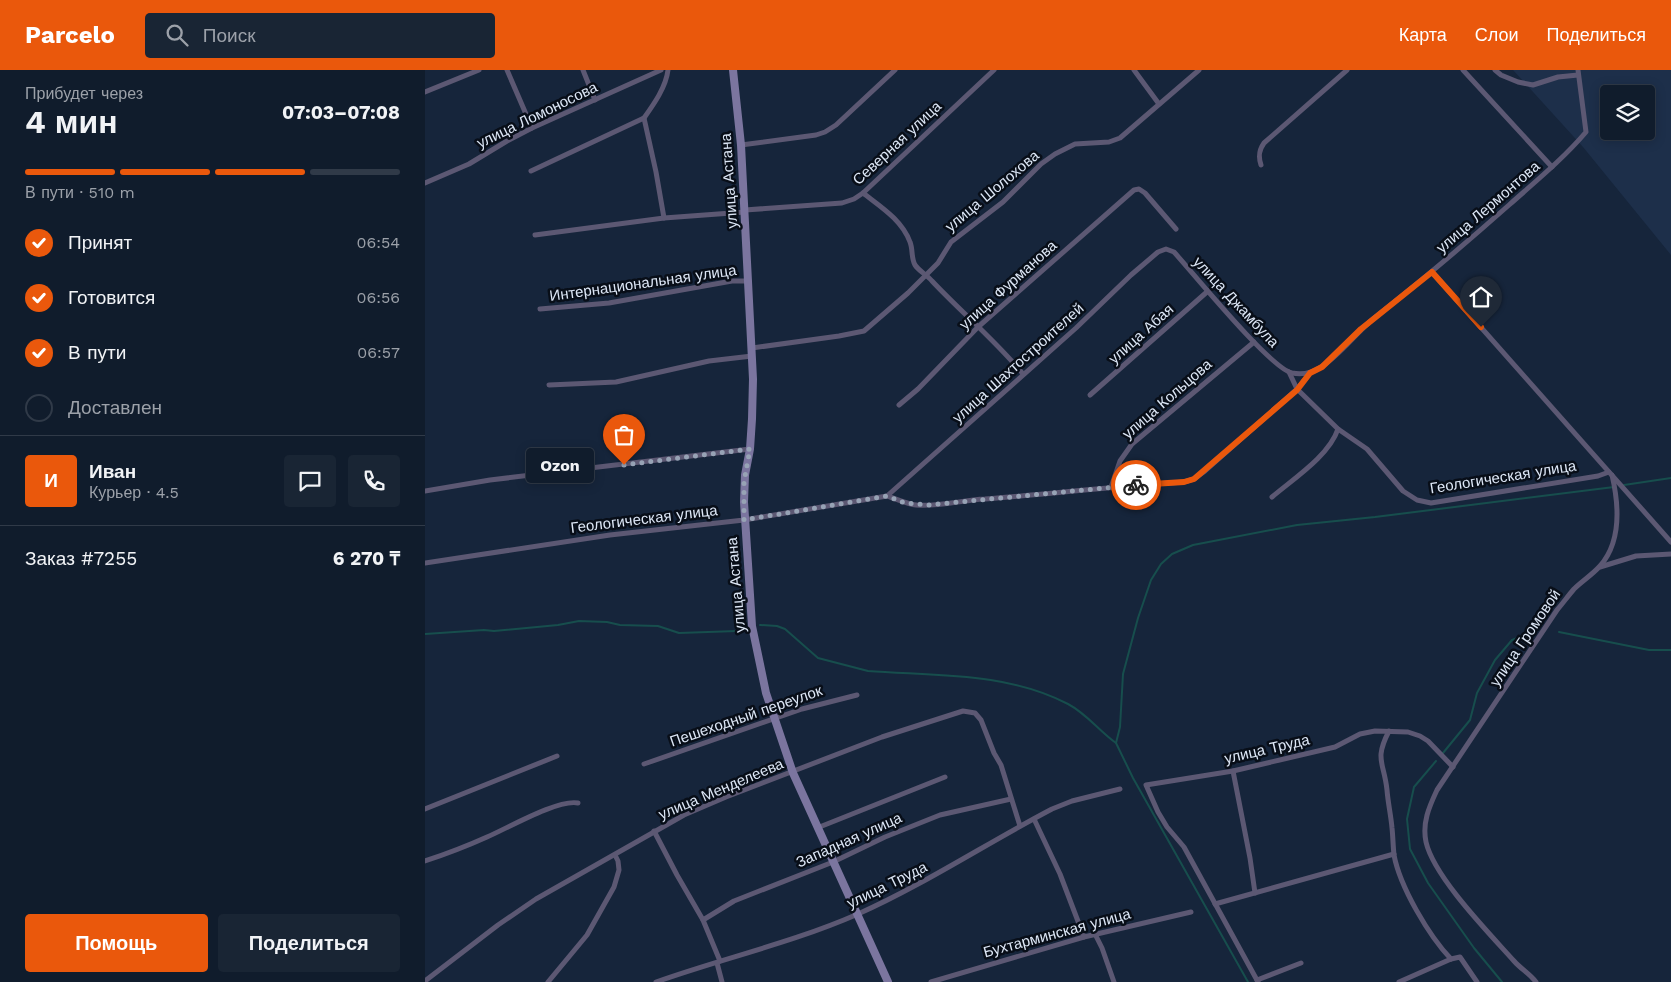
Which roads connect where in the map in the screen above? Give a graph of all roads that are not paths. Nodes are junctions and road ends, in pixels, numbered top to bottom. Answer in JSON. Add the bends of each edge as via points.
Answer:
{"nodes":[{"id":1,"x":479,"y":70,"type":"edge"},
{"id":2,"x":507,"y":70,"type":"edge"},
{"id":3,"x":583,"y":70,"type":"edge"},
{"id":4,"x":661,"y":70,"type":"edge"},
{"id":5,"x":668,"y":70,"type":"edge"},
{"id":6,"x":733,"y":70,"type":"edge"},
{"id":7,"x":895,"y":70,"type":"edge"},
{"id":8,"x":994,"y":70,"type":"edge"},
{"id":9,"x":1134,"y":70,"type":"edge"},
{"id":10,"x":1199,"y":70,"type":"edge"},
{"id":11,"x":1347,"y":70,"type":"edge"},
{"id":12,"x":1463,"y":70,"type":"edge"},
{"id":13,"x":1495,"y":70,"type":"edge"},
{"id":14,"x":1578,"y":72,"type":"edge"},
{"id":15,"x":425,"y":92,"type":"edge"},
{"id":16,"x":595,"y":100,"type":"junction"},
{"id":17,"x":1159,"y":104,"type":"junction"},
{"id":18,"x":644,"y":118,"type":"junction"},
{"id":19,"x":532,"y":128,"type":"junction"},
{"id":20,"x":741,"y":145,"type":"junction"},
{"id":21,"x":1261,"y":165,"type":"dead end"},
{"id":22,"x":1553,"y":167,"type":"junction"},
{"id":23,"x":531,"y":171,"type":"dead end"},
{"id":24,"x":425,"y":183,"type":"edge"},
{"id":25,"x":863,"y":193,"type":"junction"},
{"id":26,"x":745,"y":211,"type":"junction"},
{"id":27,"x":664,"y":218,"type":"junction"},
{"id":28,"x":1176,"y":229,"type":"dead end"},
{"id":29,"x":535,"y":235,"type":"dead end"},
{"id":30,"x":1166,"y":248,"type":"joint"},
{"id":31,"x":1432,"y":272,"type":"junction"},
{"id":32,"x":927,"y":274,"type":"junction"},
{"id":33,"x":749,"y":281,"type":"junction"},
{"id":34,"x":1208,"y":291,"type":"junction"},
{"id":35,"x":540,"y":310,"type":"dead end"},
{"id":36,"x":978,"y":327,"type":"junction"},
{"id":37,"x":1255,"y":342,"type":"junction"},
{"id":38,"x":752,"y":352,"type":"junction"},
{"id":39,"x":1289,"y":372,"type":"junction"},
{"id":40,"x":1310,"y":373,"type":"junction"},
{"id":41,"x":1023,"y":374,"type":"junction"},
{"id":42,"x":549,"y":385,"type":"dead end"},
{"id":43,"x":1297,"y":390,"type":"junction"},
{"id":44,"x":1091,"y":395,"type":"dead end"},
{"id":45,"x":899,"y":405,"type":"dead end"},
{"id":46,"x":1338,"y":430,"type":"junction"},
{"id":47,"x":750,"y":449,"type":"junction"},
{"id":48,"x":1611,"y":473,"type":"junction"},
{"id":49,"x":1194,"y":479,"type":"joint"},
{"id":50,"x":1111,"y":487,"type":"junction"},
{"id":51,"x":425,"y":491,"type":"edge"},
{"id":52,"x":887,"y":496,"type":"junction"},
{"id":53,"x":1272,"y":497,"type":"dead end"},
{"id":54,"x":744,"y":520,"type":"junction"},
{"id":55,"x":1671,"y":542,"type":"edge"},
{"id":56,"x":1671,"y":554,"type":"edge"},
{"id":57,"x":425,"y":562,"type":"edge"},
{"id":58,"x":1599,"y":567,"type":"junction"},
{"id":59,"x":857,"y":695,"type":"dead end"},
{"id":60,"x":775,"y":720,"type":"junction"},
{"id":61,"x":1389,"y":731,"type":"junction"},
{"id":62,"x":557,"y":756,"type":"dead end"},
{"id":63,"x":644,"y":764,"type":"dead end"},
{"id":64,"x":1453,"y":767,"type":"junction"},
{"id":65,"x":1233,"y":771,"type":"junction"},
{"id":66,"x":793,"y":773,"type":"junction"},
{"id":67,"x":945,"y":777,"type":"dead end"},
{"id":68,"x":1119,"y":789,"type":"dead end"},
{"id":69,"x":1011,"y":799,"type":"junction"},
{"id":70,"x":578,"y":803,"type":"dead end"},
{"id":71,"x":425,"y":809,"type":"edge"},
{"id":72,"x":1034,"y":819,"type":"junction"},
{"id":73,"x":1020,"y":826,"type":"junction"},
{"id":74,"x":817,"y":828,"type":"junction"},
{"id":75,"x":654,"y":831,"type":"junction"},
{"id":76,"x":1394,"y":854,"type":"junction"},
{"id":77,"x":615,"y":855,"type":"junction"},
{"id":78,"x":425,"y":861,"type":"edge"},
{"id":79,"x":833,"y":862,"type":"junction"},
{"id":80,"x":1255,"y":893,"type":"junction"},
{"id":81,"x":1215,"y":904,"type":"junction"},
{"id":82,"x":1191,"y":912,"type":"dead end"},
{"id":83,"x":858,"y":914,"type":"junction"},
{"id":84,"x":703,"y":920,"type":"junction"},
{"id":85,"x":1095,"y":934,"type":"junction"},
{"id":86,"x":1084,"y":937,"type":"junction"},
{"id":87,"x":1451,"y":959,"type":"junction"},
{"id":88,"x":719,"y":962,"type":"junction"},
{"id":89,"x":1301,"y":963,"type":"dead end"},
{"id":90,"x":425,"y":980,"type":"edge"},
{"id":91,"x":1257,"y":981,"type":"edge"},
{"id":92,"x":548,"y":982,"type":"edge"},
{"id":93,"x":656,"y":982,"type":"edge"},
{"id":94,"x":722,"y":982,"type":"edge"},
{"id":95,"x":888,"y":982,"type":"edge"},
{"id":96,"x":931,"y":982,"type":"edge"},
{"id":97,"x":1114,"y":982,"type":"edge"},
{"id":98,"x":1399,"y":982,"type":"edge"},
{"id":99,"x":1477,"y":982,"type":"edge"},
{"id":100,"x":1536,"y":982,"type":"edge"}],
"edges":[{"from":1,"to":15,"type":"street"},
{"from":2,"to":19,"type":"street"},
{"from":3,"to":16,"type":"street"},
{"from":4,"to":16,"type":"street","name":"улица Ломоносова"},
{"from":5,"to":18,"type":"street","via":[[664,84]]},
{"from":6,"to":20,"type":"street","name":"улица Астана"},
{"from":7,"to":20,"type":"street","via":[[825,132]]},
{"from":8,"to":25,"type":"street","name":"Северная улица"},
{"from":9,"to":17,"type":"street"},
{"from":10,"to":17,"type":"street","name":"улица Шолохова"},
{"from":11,"to":21,"type":"street","via":[[1264,143],[1259,150]]},
{"from":12,"to":22,"type":"street"},
{"from":13,"to":14,"type":"street","via":[[1518,82],[1533,85]]},
{"from":14,"to":22,"type":"street","name":"улица Лермонтова","via":[[1586,132]]},
{"from":16,"to":19,"type":"street","name":"улица Ломоносова"},
{"from":17,"to":32,"type":"street","name":"улица Шолохова","via":[[1115,141],[1075,144],[1041,164],[1003,202],[951,242]]},
{"from":18,"to":23,"type":"street"},
{"from":18,"to":27,"type":"street"},
{"from":19,"to":24,"type":"street","name":"улица Ломоносова","via":[[469,164]]},
{"from":20,"to":26,"type":"street","name":"улица Астана"},
{"from":22,"to":31,"type":"street","name":"улица Лермонтова"},
{"from":25,"to":26,"type":"street","name":"Северная улица","via":[[842,203]]},
{"from":25,"to":32,"type":"street","via":[[903,229],[911,243],[915,265]]},
{"from":26,"to":27,"type":"street","name":"Северная улица"},
{"from":26,"to":33,"type":"street","name":"улица Астана"},
{"from":27,"to":29,"type":"street","name":"Северная улица"},
{"from":28,"to":36,"type":"street","name":"улица Фурманова","via":[[1145,192],[1134,190]]},
{"from":30,"to":34,"type":"street","name":"улица Джамбула","via":[[1174,252]]},
{"from":30,"to":41,"type":"street","name":"улица Шахтостроителей","via":[[1131,275]]},
{"from":31,"to":40,"type":"street","name":"улица Лермонтова","via":[[1361,329],[1322,367]]},
{"from":31,"to":48,"type":"street"},
{"from":32,"to":36,"type":"street"},
{"from":32,"to":38,"type":"street","name":"улица Шолохова","via":[[863,331]]},
{"from":33,"to":35,"type":"street","name":"Интернациональная улица"},
{"from":33,"to":38,"type":"street","name":"улица Астана"},
{"from":34,"to":37,"type":"street","name":"улица Джамбула"},
{"from":34,"to":44,"type":"street","name":"улица Абая"},
{"from":36,"to":41,"type":"street","via":[[999,345]]},
{"from":36,"to":45,"type":"street","name":"улица Фурманова"},
{"from":37,"to":39,"type":"street","name":"улица Джамбула"},
{"from":37,"to":50,"type":"street","name":"улица Кольцова","via":[[1132,444],[1120,460]]},
{"from":38,"to":42,"type":"street","name":"улица Шолохова","via":[[616,382]]},
{"from":38,"to":47,"type":"street","name":"улица Астана"},
{"from":39,"to":40,"type":"street","name":"улица Джамбула"},
{"from":39,"to":43,"type":"street","name":"улица Джамбула"},
{"from":40,"to":43,"type":"street","name":"улица Лермонтова"},
{"from":41,"to":52,"type":"street","name":"улица Шахтостроителей"},
{"from":43,"to":46,"type":"street","name":"улица Джамбула"},
{"from":43,"to":49,"type":"street","name":"улица Лермонтова"},
{"from":46,"to":48,"type":"street","name":"Геологическая улица","via":[[1367,449],[1403,491],[1417,500],[1431,502]]},
{"from":46,"to":53,"type":"street","via":[[1331,444]]},
{"from":47,"to":51,"type":"street","via":[[490,480]]},
{"from":47,"to":54,"type":"street","name":"улица Астана","via":[[744,482]]},
{"from":48,"to":55,"type":"street"},
{"from":48,"to":58,"type":"street","name":"улица Громовой","via":[[1617,505],[1616,533],[1609,555]]},
{"from":49,"to":50,"type":"street","name":"Геологическая улица"},
{"from":50,"to":52,"type":"street","name":"Геологическая улица","via":[[928,505],[905,503]]},
{"from":52,"to":54,"type":"street","name":"Геологическая улица"},
{"from":54,"to":57,"type":"street","name":"Геологическая улица","via":[[610,535]]},
{"from":54,"to":60,"type":"street","name":"улица Астана","via":[[752,626]]},
{"from":56,"to":58,"type":"street","via":[[1636,556]]},
{"from":58,"to":64,"type":"street","name":"улица Громовой","via":[[1557,610]]},
{"from":59,"to":60,"type":"street","name":"Пешеходный переулок","via":[[802,709]]},
{"from":60,"to":63,"type":"street","name":"Пешеходный переулок"},
{"from":60,"to":66,"type":"street","name":"улица Астана"},
{"from":61,"to":64,"type":"street","name":"улица Труда","via":[[1420,736]]},
{"from":61,"to":65,"type":"street","name":"улица Труда","via":[[1360,734],[1335,747]]},
{"from":61,"to":76,"type":"street","via":[[1380,750]]},
{"from":62,"to":71,"type":"street"},
{"from":64,"to":100,"type":"street","name":"улица Громовой","via":[[1428,809],[1425,826],[1429,851],[1467,908]]},
{"from":65,"to":80,"type":"street"},
{"from":65,"to":81,"type":"street","name":"улица Труда","via":[[1147,785],[1158,812],[1184,848]]},
{"from":66,"to":69,"type":"street","name":"улица Менделеева","via":[[883,737],[971,711],[981,720],[1001,765]]},
{"from":66,"to":74,"type":"street","name":"улица Астана"},
{"from":66,"to":75,"type":"street","name":"улица Менделеева","via":[[726,797]]},
{"from":67,"to":74,"type":"street"},
{"from":68,"to":72,"type":"street","name":"улица Труда","via":[[1073,801]]},
{"from":69,"to":73,"type":"street"},
{"from":69,"to":79,"type":"street","name":"Западная улица","via":[[940,815]]},
{"from":70,"to":78,"type":"street","via":[[553,807]]},
{"from":72,"to":73,"type":"street","name":"улица Труда"},
{"from":72,"to":86,"type":"street"},
{"from":73,"to":83,"type":"street","name":"улица Труда","via":[[923,882]]},
{"from":74,"to":79,"type":"street","name":"улица Астана"},
{"from":75,"to":77,"type":"street","name":"улица Менделеева"},
{"from":75,"to":84,"type":"street"},
{"from":76,"to":80,"type":"street"},
{"from":76,"to":87,"type":"street","via":[[1413,905]]},
{"from":77,"to":90,"type":"street","name":"улица Менделеева","via":[[536,899]]},
{"from":77,"to":92,"type":"street","via":[[619,870],[614,887],[587,936]]},
{"from":79,"to":83,"type":"street","name":"улица Астана"},
{"from":79,"to":84,"type":"street","name":"Западная улица","via":[[734,901]]},
{"from":80,"to":81,"type":"street"},
{"from":81,"to":91,"type":"street"},
{"from":82,"to":85,"type":"street","name":"Бухтарминская улица"},
{"from":83,"to":88,"type":"street","name":"улица Труда"},
{"from":83,"to":95,"type":"street","name":"улица Астана"},
{"from":84,"to":88,"type":"street"},
{"from":85,"to":86,"type":"street","name":"Бухтарминская улица"},
{"from":85,"to":97,"type":"street"},
{"from":86,"to":96,"type":"street","name":"Бухтарминская улица"},
{"from":87,"to":98,"type":"street"},
{"from":87,"to":99,"type":"street","via":[[1460,957]]},
{"from":88,"to":93,"type":"street","name":"улица Труда"},
{"from":88,"to":94,"type":"street"},
{"from":89,"to":91,"type":"street"}]}
